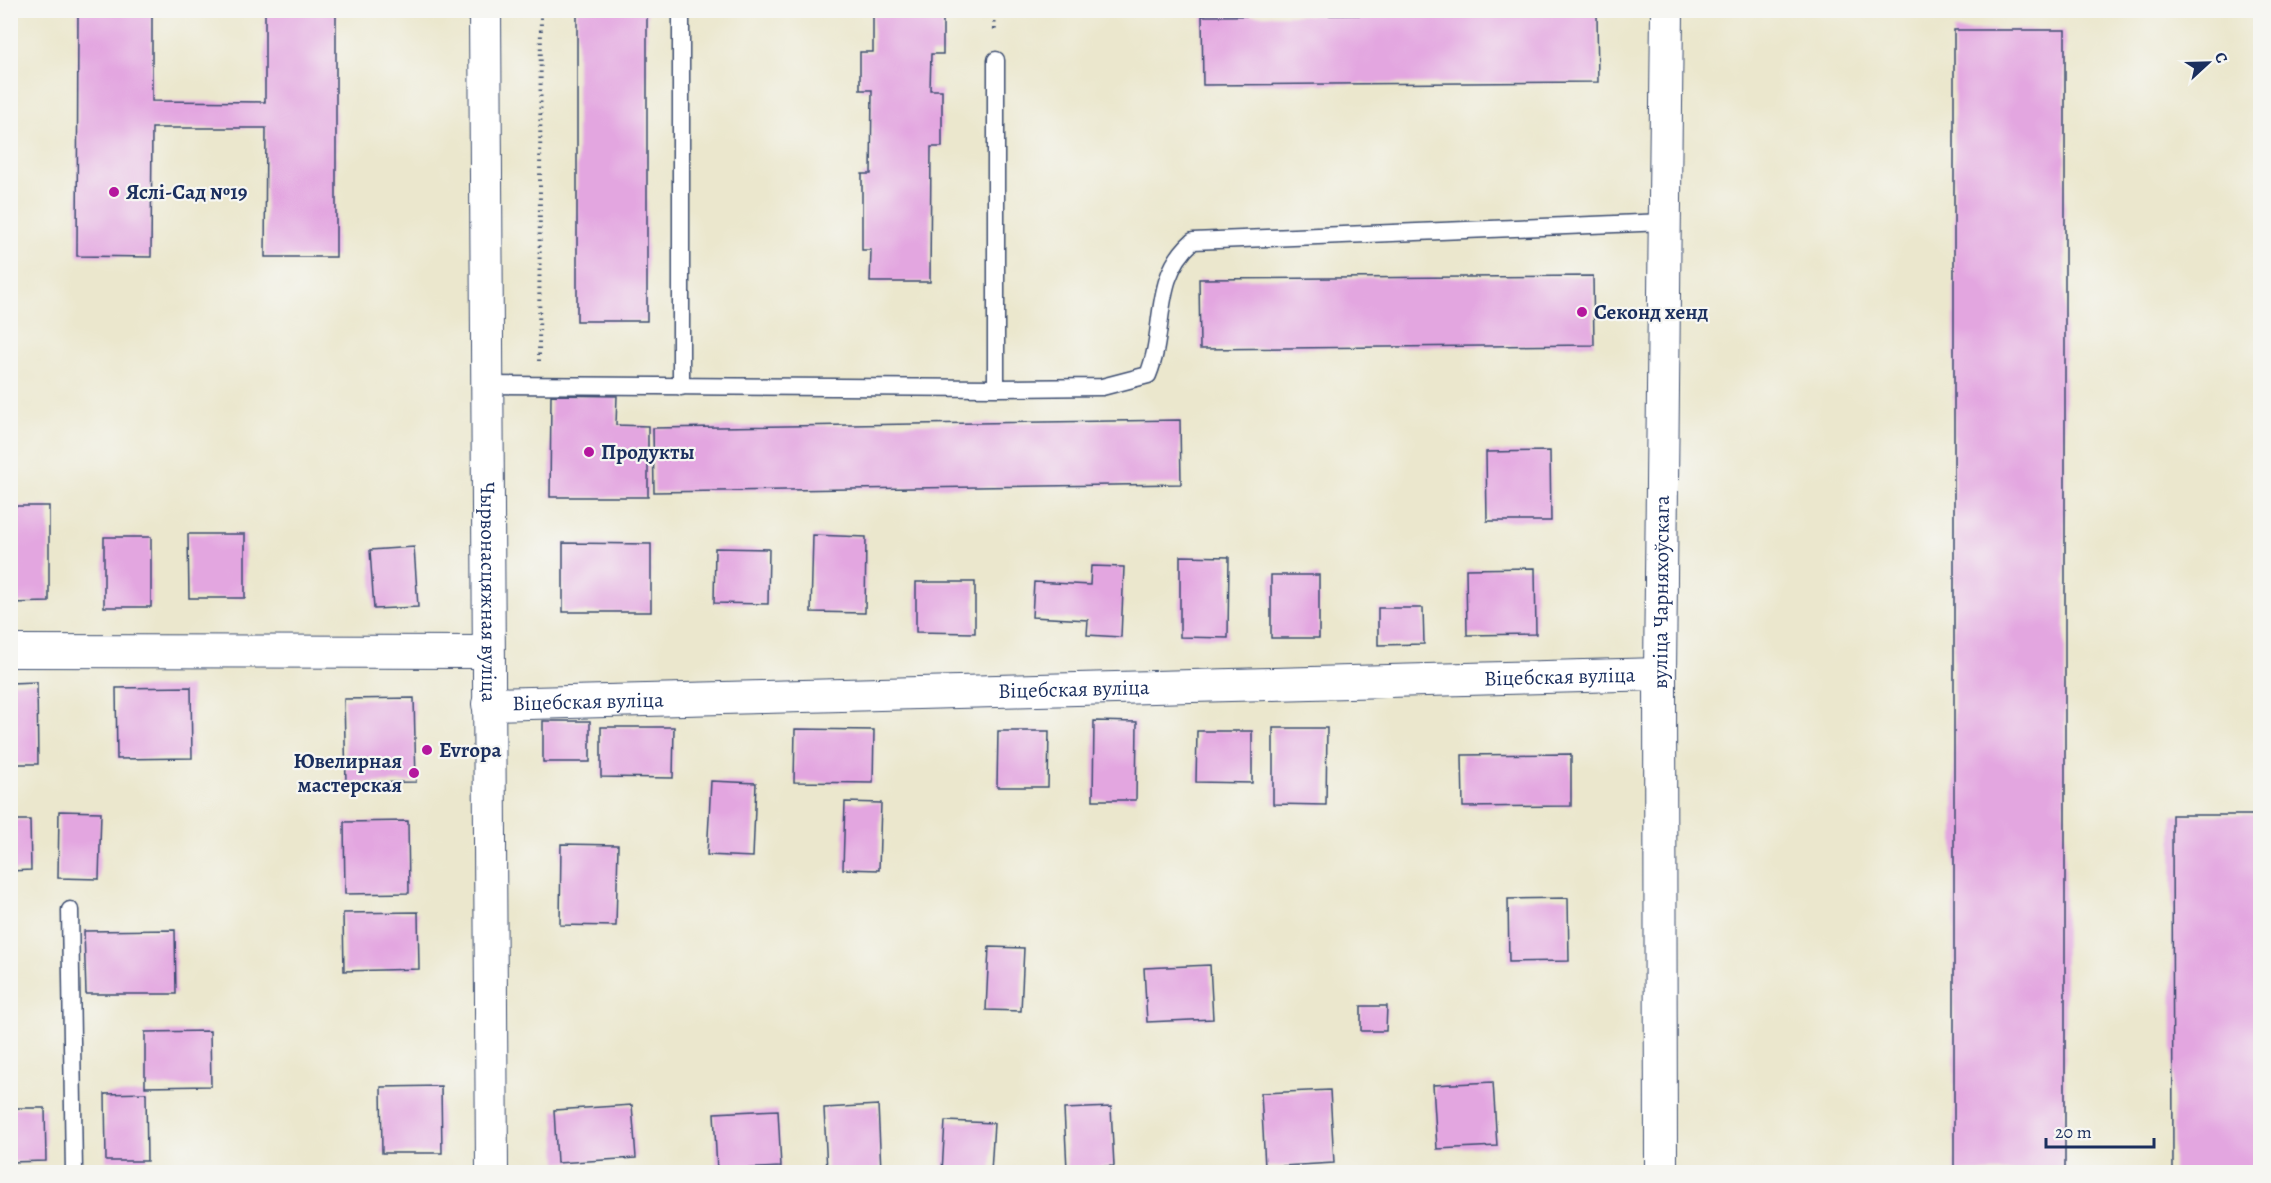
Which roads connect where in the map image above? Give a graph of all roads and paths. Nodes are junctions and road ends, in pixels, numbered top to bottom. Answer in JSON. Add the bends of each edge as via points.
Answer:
{"nodes":[{"id":1,"x":485,"y":10,"type":"edge"},
{"id":2,"x":541,"y":10,"type":"edge"},
{"id":3,"x":681,"y":10,"type":"edge"},
{"id":4,"x":1667,"y":10,"type":"edge"},
{"id":5,"x":996,"y":60,"type":"dead end"},
{"id":6,"x":1665,"y":222,"type":"junction"},
{"id":7,"x":486,"y":385,"type":"junction"},
{"id":8,"x":539,"y":385,"type":"junction"},
{"id":9,"x":681,"y":387,"type":"junction"},
{"id":10,"x":996,"y":388,"type":"junction"},
{"id":11,"x":10,"y":651,"type":"edge"},
{"id":12,"x":488,"y":652,"type":"junction"},
{"id":13,"x":1660,"y":674,"type":"junction"},
{"id":14,"x":488,"y":704,"type":"junction"},
{"id":15,"x":70,"y":910,"type":"dead end"},
{"id":16,"x":75,"y":1173,"type":"edge"},
{"id":17,"x":492,"y":1173,"type":"edge"},
{"id":18,"x":1661,"y":1173,"type":"edge"}],
"edges":[{"from":1,"to":7,"type":"street","name":"Чырвонасцяжная вуліца"},
{"from":2,"to":8,"type":"path"},
{"from":3,"to":9,"type":"lane"},
{"from":4,"to":6,"type":"street","name":"вуліца Чарняхоўскага"},
{"from":5,"to":10,"type":"lane"},
{"from":6,"to":10,"type":"lane","via":[[1193,241],[1180,252],[1161,297],[1157,354],[1148,375],[1102,387]]},
{"from":6,"to":13,"type":"street","name":"вуліца Чарняхоўскага"},
{"from":7,"to":8,"type":"lane"},
{"from":7,"to":12,"type":"street","name":"Чырвонасцяжная вуліца"},
{"from":8,"to":9,"type":"lane"},
{"from":9,"to":10,"type":"lane"},
{"from":11,"to":12,"type":"street"},
{"from":12,"to":14,"type":"street","name":"Чырвонасцяжная вуліца"},
{"from":13,"to":14,"type":"street","name":"Віцебская вуліца"},
{"from":13,"to":18,"type":"street","name":"вуліца Чарняхоўскага"},
{"from":14,"to":17,"type":"street","name":"Чырвонасцяжная вуліца"},
{"from":15,"to":16,"type":"lane"}]}
